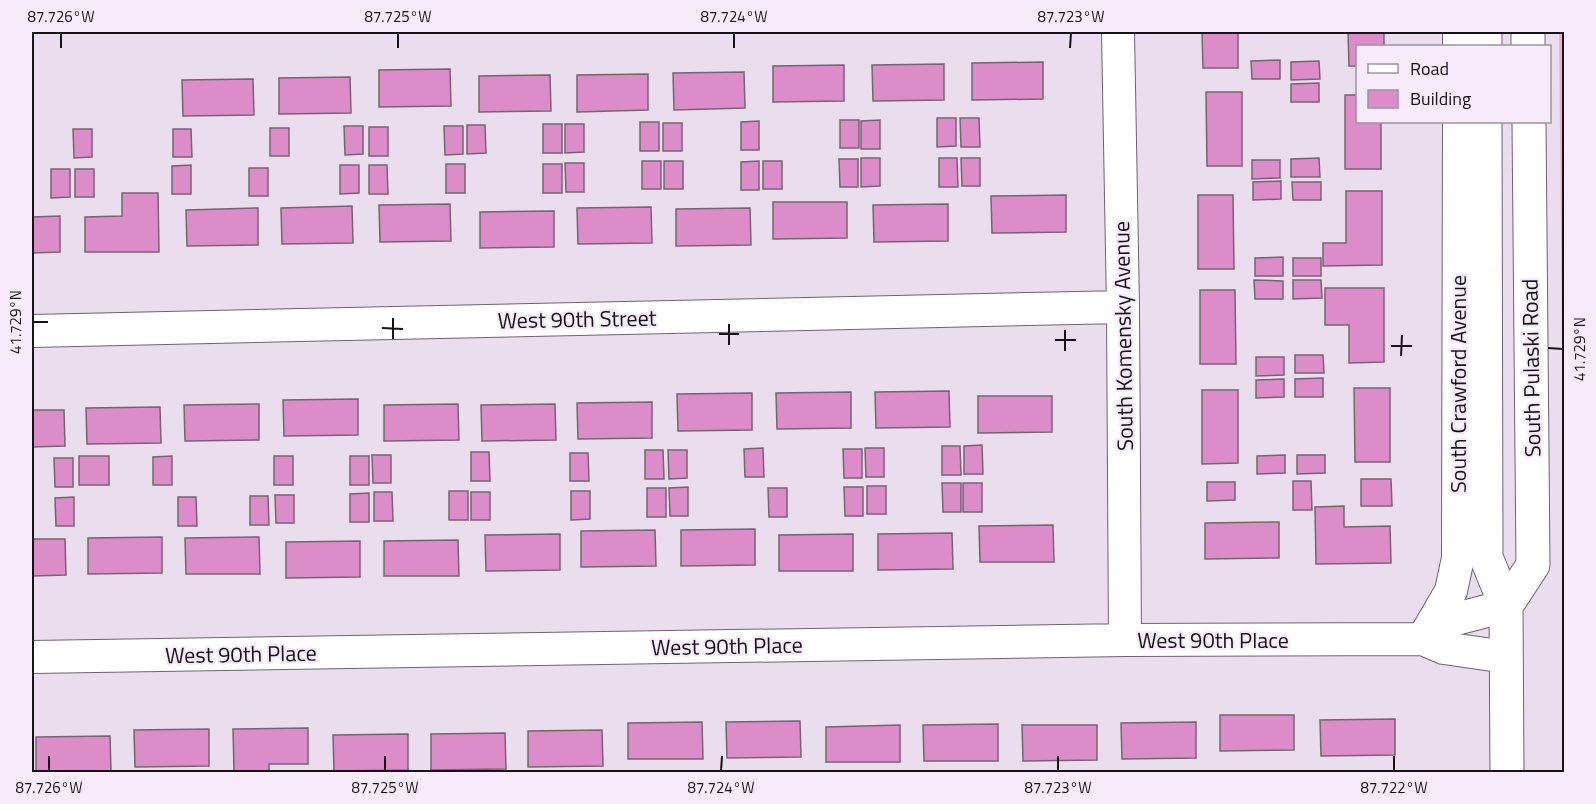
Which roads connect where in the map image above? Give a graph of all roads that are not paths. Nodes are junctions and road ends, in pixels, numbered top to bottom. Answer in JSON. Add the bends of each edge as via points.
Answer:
{"nodes":[{"id":1,"x":1118,"y":32,"type":"edge"},
{"id":2,"x":1459,"y":123,"type":"edge"},
{"id":3,"x":1485,"y":123,"type":"edge"},
{"id":4,"x":1528,"y":123,"type":"edge"},
{"id":5,"x":1123,"y":307,"type":"junction"},
{"id":6,"x":32,"y":331,"type":"edge"},
{"id":7,"x":1506,"y":606,"type":"junction"},
{"id":8,"x":1423,"y":639,"type":"junction"},
{"id":9,"x":1125,"y":640,"type":"junction"},
{"id":10,"x":32,"y":657,"type":"edge"},
{"id":11,"x":1506,"y":657,"type":"junction"},
{"id":12,"x":1507,"y":772,"type":"edge"}],
"edges":[{"from":1,"to":5,"type":"street","name":"South Komensky Avenue"},
{"from":2,"to":8,"type":"street","name":"South Crawford Avenue","via":[[1458,558],[1451,591]]},
{"from":3,"to":7,"type":"main road","name":"South Pulaski Road","via":[[1486,557]]},
{"from":4,"to":7,"type":"main road","name":"South Pulaski Road","via":[[1533,565]]},
{"from":5,"to":6,"type":"street","name":"West 90th Street"},
{"from":5,"to":9,"type":"street","name":"South Komensky Avenue"},
{"from":7,"to":8,"type":"street","via":[[1448,621]]},
{"from":7,"to":11,"type":"main road","name":"South Pulaski Road"},
{"from":8,"to":9,"type":"street","name":"West 90th Place"},
{"from":8,"to":11,"type":"street","name":"West 90th Place","via":[[1444,648]]},
{"from":9,"to":10,"type":"street","name":"West 90th Place"},
{"from":11,"to":12,"type":"main road","name":"South Pulaski Road"}]}
